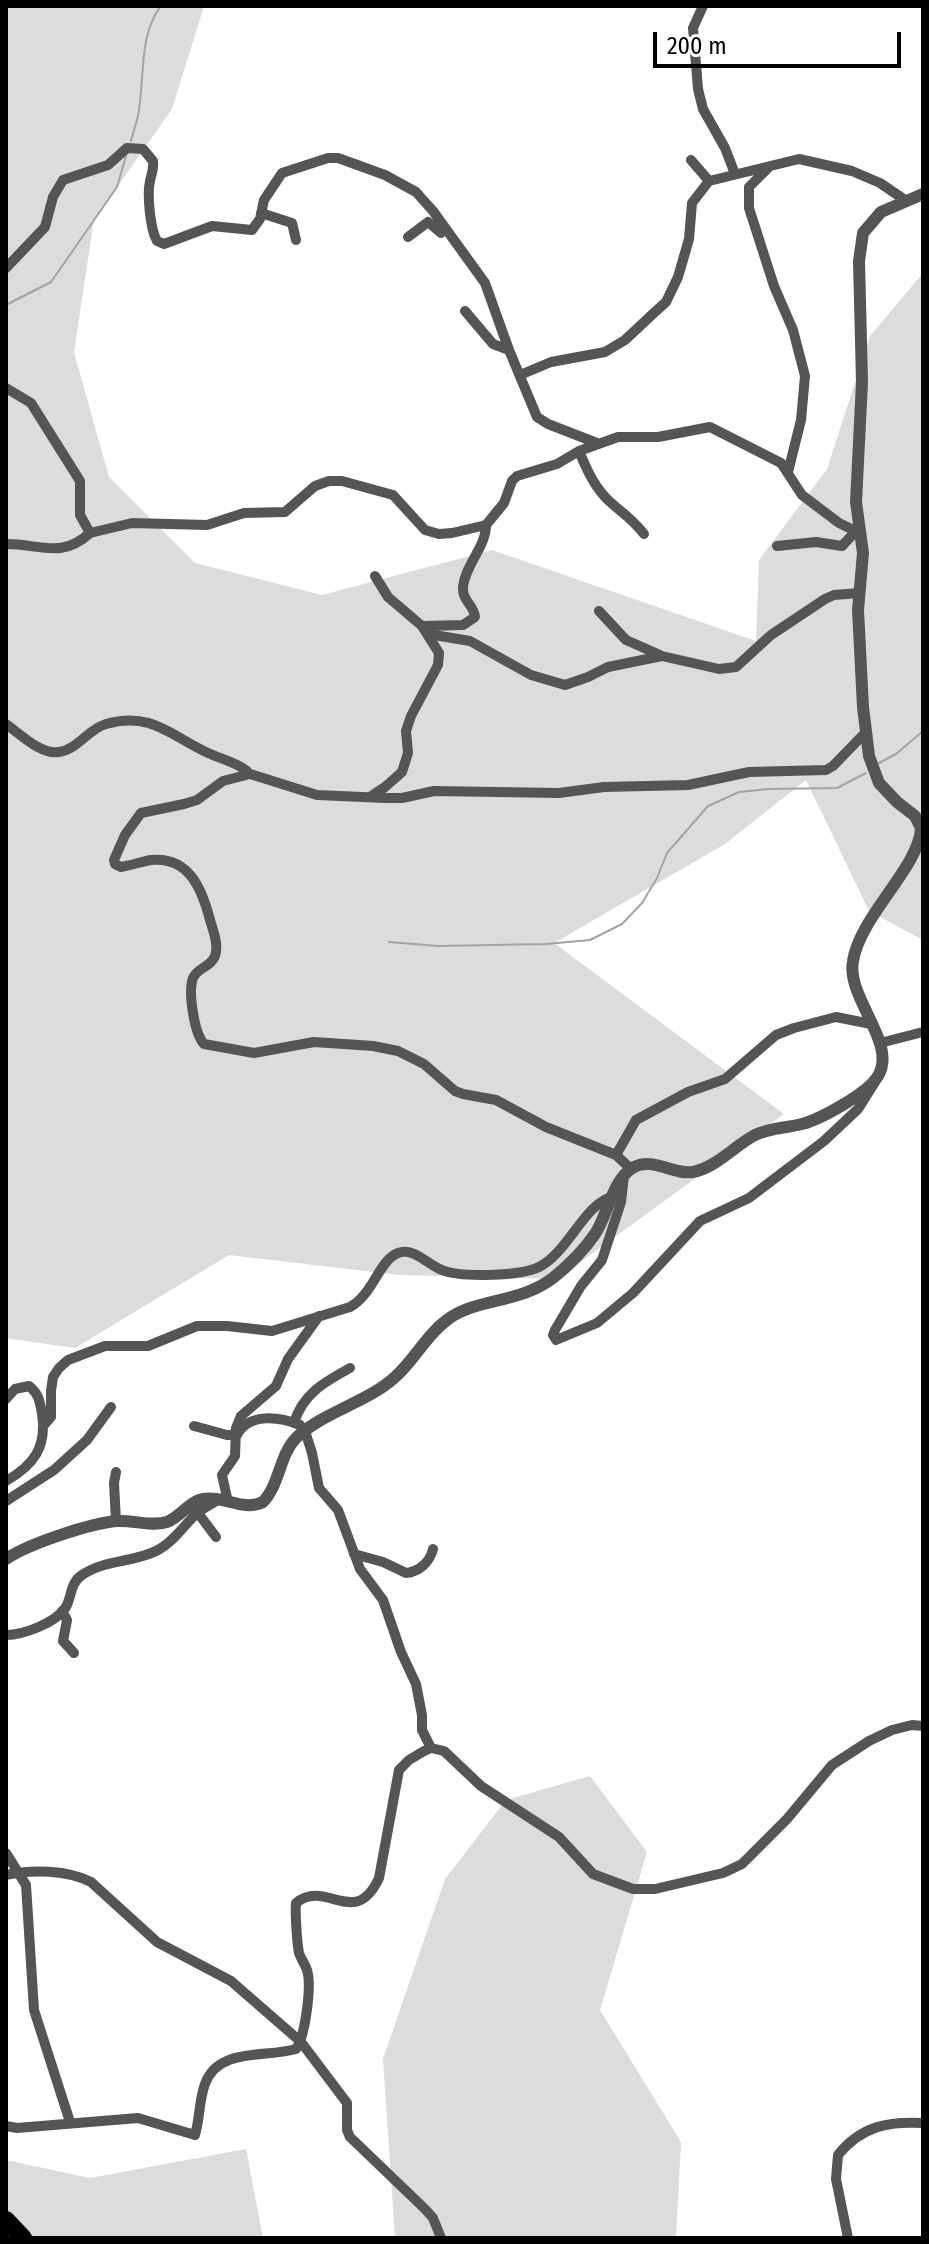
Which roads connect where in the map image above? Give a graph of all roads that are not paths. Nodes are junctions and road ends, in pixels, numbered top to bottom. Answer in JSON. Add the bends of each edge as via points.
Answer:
{"nodes":[{"id":1,"x":703,"y":6,"type":"edge"},
{"id":2,"x":691,"y":160,"type":"dead end"},
{"id":3,"x":769,"y":166,"type":"junction"},
{"id":4,"x":735,"y":174,"type":"junction"},
{"id":5,"x":709,"y":181,"type":"junction"},
{"id":6,"x":923,"y":194,"type":"edge"},
{"id":7,"x":905,"y":200,"type":"junction"},
{"id":8,"x":261,"y":213,"type":"junction"},
{"id":9,"x":408,"y":237,"type":"dead end"},
{"id":10,"x":296,"y":240,"type":"dead end"},
{"id":11,"x":472,"y":266,"type":"junction"},
{"id":12,"x":6,"y":268,"type":"edge"},
{"id":13,"x":465,"y":311,"type":"dead end"},
{"id":14,"x":509,"y":350,"type":"junction"},
{"id":15,"x":520,"y":375,"type":"junction"},
{"id":16,"x":6,"y":388,"type":"edge"},
{"id":17,"x":597,"y":443,"type":"junction"},
{"id":18,"x":579,"y":451,"type":"junction"},
{"id":19,"x":788,"y":472,"type":"junction"},
{"id":20,"x":486,"y":525,"type":"junction"},
{"id":21,"x":858,"y":532,"type":"junction"},
{"id":22,"x":90,"y":533,"type":"junction"},
{"id":23,"x":644,"y":534,"type":"dead end"},
{"id":24,"x":6,"y":544,"type":"edge"},
{"id":25,"x":777,"y":546,"type":"dead end"},
{"id":26,"x":375,"y":576,"type":"dead end"},
{"id":27,"x":859,"y":593,"type":"junction"},
{"id":28,"x":599,"y":611,"type":"dead end"},
{"id":29,"x":425,"y":630,"type":"junction"},
{"id":30,"x":662,"y":656,"type":"junction"},
{"id":31,"x":6,"y":724,"type":"edge"},
{"id":32,"x":865,"y":733,"type":"junction"},
{"id":33,"x":247,"y":773,"type":"junction"},
{"id":34,"x":370,"y":797,"type":"junction"},
{"id":35,"x":922,"y":828,"type":"edge"},
{"id":36,"x":871,"y":1024,"type":"junction"},
{"id":37,"x":923,"y":1032,"type":"edge"},
{"id":38,"x":880,"y":1043,"type":"junction"},
{"id":39,"x":876,"y":1078,"type":"junction"},
{"id":40,"x":616,"y":1155,"type":"junction"},
{"id":41,"x":627,"y":1172,"type":"junction"},
{"id":42,"x":613,"y":1197,"type":"junction"},
{"id":43,"x":319,"y":1316,"type":"junction"},
{"id":44,"x":350,"y":1368,"type":"dead end"},
{"id":45,"x":6,"y":1399,"type":"edge"},
{"id":46,"x":111,"y":1407,"type":"dead end"},
{"id":47,"x":44,"y":1425,"type":"junction"},
{"id":48,"x":194,"y":1426,"type":"dead end"},
{"id":49,"x":302,"y":1428,"type":"junction"},
{"id":50,"x":237,"y":1435,"type":"junction"},
{"id":51,"x":116,"y":1472,"type":"dead end"},
{"id":52,"x":6,"y":1481,"type":"edge"},
{"id":53,"x":224,"y":1500,"type":"junction"},
{"id":54,"x":6,"y":1501,"type":"edge"},
{"id":55,"x":198,"y":1513,"type":"junction"},
{"id":56,"x":116,"y":1521,"type":"junction"},
{"id":57,"x":216,"y":1537,"type":"dead end"},
{"id":58,"x":433,"y":1549,"type":"dead end"},
{"id":59,"x":354,"y":1554,"type":"junction"},
{"id":60,"x":6,"y":1559,"type":"edge"},
{"id":61,"x":62,"y":1611,"type":"junction"},
{"id":62,"x":6,"y":1635,"type":"edge"},
{"id":63,"x":74,"y":1653,"type":"dead end"},
{"id":64,"x":923,"y":1726,"type":"edge"},
{"id":65,"x":431,"y":1748,"type":"junction"},
{"id":66,"x":6,"y":1853,"type":"edge"},
{"id":67,"x":19,"y":1873,"type":"junction"},
{"id":68,"x":6,"y":1875,"type":"edge"},
{"id":69,"x":301,"y":2042,"type":"junction"},
{"id":70,"x":70,"y":2122,"type":"junction"},
{"id":71,"x":923,"y":2123,"type":"edge"},
{"id":72,"x":6,"y":2126,"type":"edge"},
{"id":73,"x":6,"y":2222,"type":"edge"},
{"id":74,"x":15,"y":2238,"type":"edge"},
{"id":75,"x":23,"y":2238,"type":"edge"},
{"id":76,"x":441,"y":2238,"type":"edge"},
{"id":77,"x":848,"y":2238,"type":"edge"}],
"edges":[{"from":1,"to":4,"type":"street","via":[[693,28],[698,89]]},
{"from":2,"to":5,"type":"street"},
{"from":3,"to":4,"type":"street"},
{"from":3,"to":7,"type":"street","via":[[799,159],[833,165],[880,183]]},
{"from":3,"to":19,"type":"street","via":[[752,182],[747,198],[805,376]]},
{"from":4,"to":5,"type":"street"},
{"from":5,"to":15,"type":"street","via":[[692,203],[686,253],[666,302],[615,347]]},
{"from":6,"to":7,"type":"street"},
{"from":7,"to":21,"type":"street","via":[[874,217],[861,246]]},
{"from":8,"to":10,"type":"street","via":[[292,223]]},
{"from":8,"to":11,"type":"street","via":[[282,173],[338,158],[416,192]]},
{"from":8,"to":12,"type":"street","via":[[252,230],[212,226],[160,244],[151,228],[153,161],[147,151],[132,147],[108,165],[63,180],[45,227]]},
{"from":9,"to":11,"type":"street","via":[[424,223],[432,223]]},
{"from":11,"to":14,"type":"street","via":[[490,293]]},
{"from":13,"to":14,"type":"street","via":[[493,344]]},
{"from":14,"to":15,"type":"street"},
{"from":15,"to":17,"type":"street","via":[[537,417]]},
{"from":16,"to":22,"type":"street","via":[[31,403],[80,481],[80,515]]},
{"from":17,"to":18,"type":"street"},
{"from":17,"to":19,"type":"street","via":[[706,426],[771,456]]},
{"from":18,"to":20,"type":"street","via":[[514,478],[504,503]]},
{"from":18,"to":23,"type":"street","via":[[595,485]]},
{"from":19,"to":21,"type":"street","via":[[802,495]]},
{"from":20,"to":22,"type":"street","via":[[445,534],[430,531],[393,495],[338,481],[315,486],[281,513],[244,513],[207,525],[132,523]]},
{"from":20,"to":29,"type":"street","via":[[463,588],[476,613],[473,621]]},
{"from":21,"to":25,"type":"street","via":[[842,546]]},
{"from":21,"to":27,"type":"street","via":[[863,553]]},
{"from":22,"to":24,"type":"street","via":[[60,549]]},
{"from":26,"to":29,"type":"street","via":[[388,597]]},
{"from":27,"to":30,"type":"street","via":[[825,599],[771,635],[736,667],[719,669]]},
{"from":27,"to":32,"type":"street"},
{"from":28,"to":30,"type":"street","via":[[626,640]]},
{"from":29,"to":30,"type":"street","via":[[470,641],[531,675],[565,685],[608,667]]},
{"from":29,"to":34,"type":"street","via":[[439,659],[406,731],[406,762],[397,778]]},
{"from":31,"to":33,"type":"street","via":[[56,753],[106,724],[148,722]]},
{"from":32,"to":34,"type":"street","via":[[833,766],[817,771],[768,770],[688,785],[559,793],[462,790]]},
{"from":32,"to":35,"type":"street","via":[[879,783]]},
{"from":33,"to":34,"type":"street","via":[[317,795]]},
{"from":33,"to":40,"type":"street","via":[[223,781],[197,800],[141,813],[115,854],[115,864],[121,867],[156,860],[179,865],[193,875],[201,892],[216,950],[192,982],[200,1039],[254,1053],[314,1042],[388,1048],[424,1064],[463,1094],[496,1100]]},
{"from":35,"to":36,"type":"street","via":[[853,961],[853,981]]},
{"from":36,"to":38,"type":"street"},
{"from":36,"to":40,"type":"street","via":[[836,1017],[776,1035],[725,1079],[636,1120]]},
{"from":37,"to":38,"type":"street"},
{"from":38,"to":39,"type":"street"},
{"from":39,"to":41,"type":"street","via":[[825,1114],[760,1133],[703,1169],[682,1172],[644,1163]]},
{"from":39,"to":41,"type":"street","via":[[858,1109],[824,1141],[749,1198],[700,1221],[633,1293],[597,1323],[556,1340],[555,1330],[602,1260]]},
{"from":40,"to":41,"type":"street"},
{"from":41,"to":42,"type":"street"},
{"from":42,"to":43,"type":"street","via":[[594,1206],[576,1232],[535,1269],[443,1271],[409,1252],[399,1253],[389,1258],[361,1301]]},
{"from":42,"to":49,"type":"street","via":[[595,1234],[554,1277],[521,1295],[448,1319],[395,1378]]},
{"from":43,"to":47,"type":"street","via":[[272,1331],[197,1326],[148,1346],[92,1350],[68,1360],[53,1377],[51,1417]]},
{"from":43,"to":50,"type":"street","via":[[276,1386],[241,1416]]},
{"from":44,"to":49,"type":"street","via":[[305,1399]]},
{"from":45,"to":47,"type":"street","via":[[15,1389],[29,1386],[39,1398]]},
{"from":46,"to":54,"type":"street","via":[[87,1440],[54,1470]]},
{"from":47,"to":52,"type":"street","via":[[35,1459]]},
{"from":48,"to":50,"type":"street"},
{"from":49,"to":50,"type":"street","via":[[270,1417],[243,1427]]},
{"from":49,"to":53,"type":"street","via":[[263,1502],[247,1507]]},
{"from":49,"to":59,"type":"street","via":[[317,1485],[338,1510]]},
{"from":50,"to":53,"type":"street","via":[[235,1456],[222,1475]]},
{"from":51,"to":56,"type":"street"},
{"from":53,"to":55,"type":"street"},
{"from":53,"to":56,"type":"street","via":[[200,1499],[163,1523]]},
{"from":55,"to":57,"type":"street"},
{"from":55,"to":61,"type":"street","via":[[158,1550],[81,1575]]},
{"from":56,"to":60,"type":"street","via":[[34,1545]]},
{"from":58,"to":59,"type":"street","via":[[419,1569],[406,1573]]},
{"from":59,"to":65,"type":"street","via":[[383,1600],[416,1684],[422,1730]]},
{"from":61,"to":62,"type":"street"},
{"from":61,"to":63,"type":"street","via":[[67,1620],[63,1641]]},
{"from":64,"to":65,"type":"street","via":[[892,1730],[832,1765],[742,1864],[655,1889],[633,1889],[593,1874],[559,1837],[481,1786],[444,1751]]},
{"from":65,"to":69,"type":"street","via":[[399,1770],[372,1893],[350,1903],[322,1897],[296,1903],[299,1954],[308,1972]]},
{"from":66,"to":67,"type":"street"},
{"from":67,"to":68,"type":"street"},
{"from":67,"to":69,"type":"street","via":[[80,1876],[91,1882],[157,1942],[231,1981]]},
{"from":67,"to":70,"type":"street","via":[[26,1885],[34,2010]]},
{"from":69,"to":70,"type":"street","via":[[284,2053],[222,2063],[206,2082],[195,2135],[138,2118]]},
{"from":69,"to":76,"type":"street","via":[[347,2103],[350,2137],[425,2209]]},
{"from":70,"to":72,"type":"street"},
{"from":71,"to":77,"type":"street","via":[[895,2121],[876,2127],[838,2155],[836,2179]]},
{"from":73,"to":74,"type":"highway"},
{"from":73,"to":75,"type":"highway"}]}
